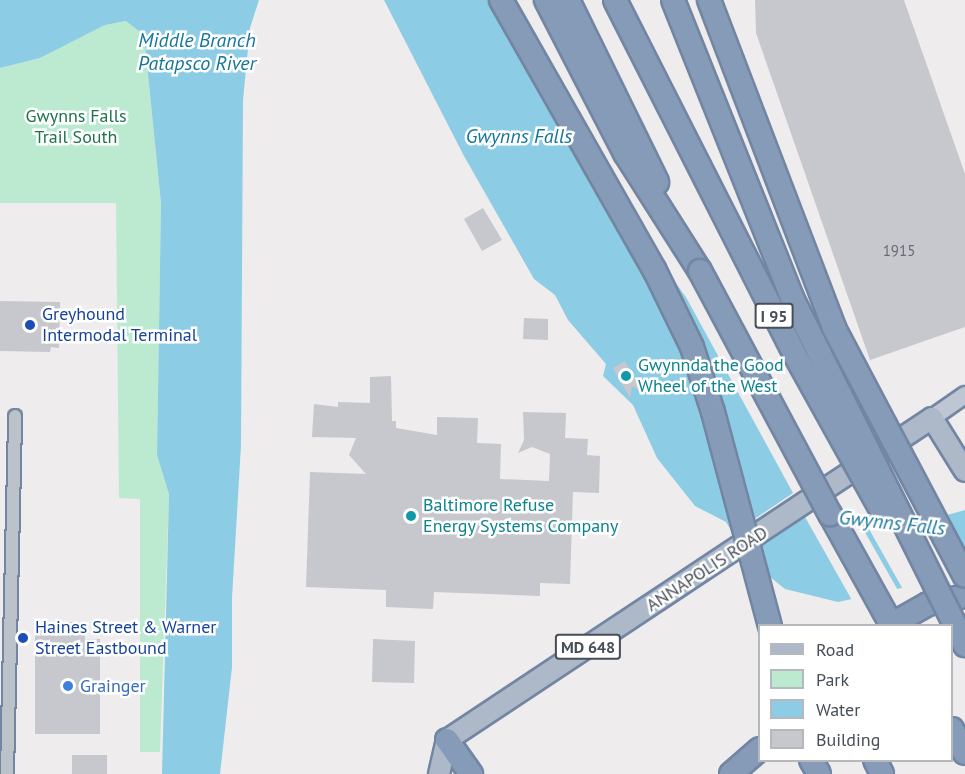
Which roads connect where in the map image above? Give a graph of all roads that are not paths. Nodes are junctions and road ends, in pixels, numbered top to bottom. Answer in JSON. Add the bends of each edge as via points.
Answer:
{"nodes":[{"id":1,"x":501,"y":0,"type":"edge"},
{"id":2,"x":546,"y":0,"type":"edge"},
{"id":3,"x":568,"y":0,"type":"edge"},
{"id":4,"x":615,"y":0,"type":"edge"},
{"id":5,"x":673,"y":0,"type":"edge"},
{"id":6,"x":709,"y":0,"type":"edge"},
{"id":7,"x":700,"y":271,"type":"junction"},
{"id":8,"x":965,"y":395,"type":"edge"},
{"id":9,"x":15,"y":416,"type":"dead end"},
{"id":10,"x":932,"y":418,"type":"junction"},
{"id":11,"x":965,"y":471,"type":"edge"},
{"id":12,"x":965,"y":576,"type":"edge"},
{"id":13,"x":965,"y":596,"type":"edge"},
{"id":14,"x":5,"y":609,"type":"edge"},
{"id":15,"x":769,"y":624,"type":"edge"},
{"id":16,"x":890,"y":624,"type":"edge"},
{"id":17,"x":894,"y":624,"type":"edge"},
{"id":18,"x":946,"y":624,"type":"edge"},
{"id":19,"x":953,"y":636,"type":"edge"},
{"id":20,"x":965,"y":645,"type":"edge"},
{"id":21,"x":965,"y":656,"type":"edge"},
{"id":22,"x":953,"y":732,"type":"edge"},
{"id":23,"x":447,"y":740,"type":"junction"},
{"id":24,"x":758,"y":749,"type":"edge"},
{"id":25,"x":965,"y":753,"type":"edge"},
{"id":26,"x":7,"y":774,"type":"edge"},
{"id":27,"x":439,"y":774,"type":"edge"},
{"id":28,"x":471,"y":774,"type":"edge"},
{"id":29,"x":731,"y":774,"type":"edge"}],
"edges":[{"from":1,"to":15,"type":"highway","bridge":true,"via":[[654,269],[692,347]]},
{"from":2,"to":7,"type":"highway","via":[[625,153]]},
{"from":3,"to":7,"type":"highway","number":"I 95"},
{"from":4,"to":18,"type":"highway","number":"I 95","bridge":true,"via":[[817,398]]},
{"from":5,"to":20,"type":"highway","bridge":true,"via":[[792,298]]},
{"from":6,"to":12,"type":"highway","bridge":true,"via":[[834,328]]},
{"from":7,"to":16,"type":"highway","number":"I 95","bridge":true},
{"from":8,"to":10,"type":"main road","name":"ANNAPOLIS ROAD","number":"MD 648"},
{"from":9,"to":14,"type":"street"},
{"from":10,"to":11,"type":"main road"},
{"from":10,"to":23,"type":"main road","name":"ANNAPOLIS ROAD","number":"MD 648","bridge":true},
{"from":13,"to":17,"type":"highway","via":[[928,604]]},
{"from":14,"to":26,"type":"street"},
{"from":19,"to":21,"type":"highway"},
{"from":22,"to":25,"type":"highway"},
{"from":23,"to":27,"type":"main road"},
{"from":23,"to":28,"type":"highway"},
{"from":24,"to":29,"type":"highway"}]}
